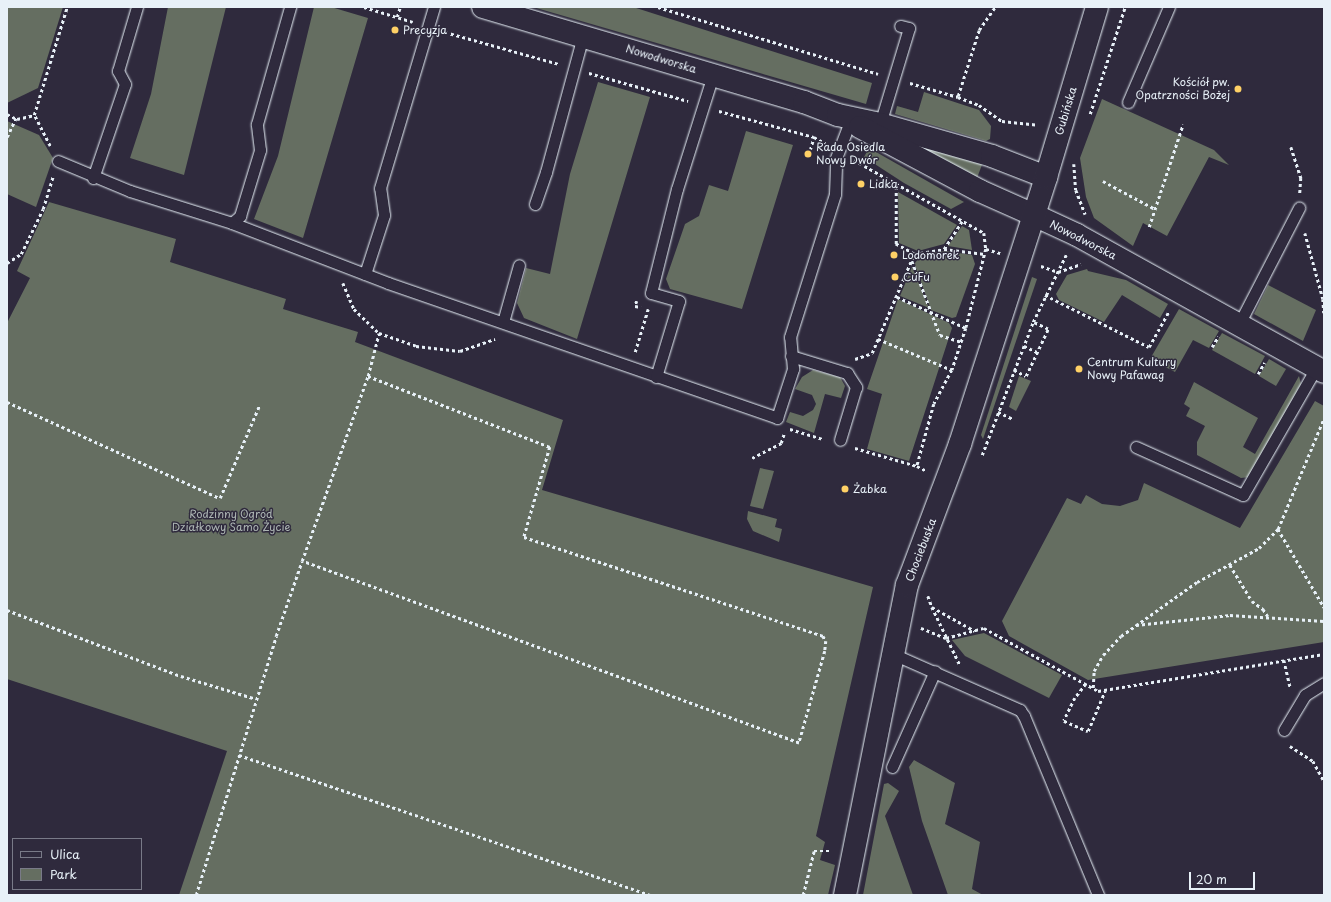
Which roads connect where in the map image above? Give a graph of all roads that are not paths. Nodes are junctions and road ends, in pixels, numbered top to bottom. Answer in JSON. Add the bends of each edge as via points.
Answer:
{"nodes":[{"id":1,"x":137,"y":7,"type":"edge"},
{"id":2,"x":290,"y":7,"type":"edge"},
{"id":3,"x":434,"y":7,"type":"edge"},
{"id":4,"x":482,"y":7,"type":"edge"},
{"id":5,"x":1097,"y":7,"type":"edge"},
{"id":6,"x":1169,"y":7,"type":"edge"},
{"id":7,"x":900,"y":26,"type":"dead end"},
{"id":8,"x":583,"y":36,"type":"junction"},
{"id":9,"x":713,"y":75,"type":"junction"},
{"id":10,"x":1128,"y":102,"type":"dead end"},
{"id":11,"x":844,"y":118,"type":"junction"},
{"id":12,"x":880,"y":124,"type":"junction"},
{"id":13,"x":58,"y":161,"type":"road end"},
{"id":14,"x":1046,"y":177,"type":"junction"},
{"id":15,"x":93,"y":178,"type":"junction"},
{"id":16,"x":535,"y":204,"type":"dead end"},
{"id":17,"x":1299,"y":208,"type":"road end"},
{"id":18,"x":1034,"y":215,"type":"junction"},
{"id":19,"x":232,"y":223,"type":"junction"},
{"id":20,"x":519,"y":265,"type":"dead end"},
{"id":21,"x":365,"y":274,"type":"junction"},
{"id":22,"x":503,"y":322,"type":"junction"},
{"id":23,"x":1239,"y":324,"type":"junction"},
{"id":24,"x":791,"y":356,"type":"junction"},
{"id":25,"x":1320,"y":370,"type":"edge"},
{"id":26,"x":656,"y":377,"type":"junction"},
{"id":27,"x":840,"y":440,"type":"dead end"},
{"id":28,"x":1136,"y":447,"type":"dead end"},
{"id":29,"x":893,"y":654,"type":"junction"},
{"id":30,"x":935,"y":671,"type":"junction"},
{"id":31,"x":1324,"y":683,"type":"edge"},
{"id":32,"x":1284,"y":730,"type":"dead end"},
{"id":33,"x":892,"y":767,"type":"dead end"},
{"id":34,"x":844,"y":895,"type":"edge"},
{"id":35,"x":1098,"y":895,"type":"edge"}],
"edges":[{"from":1,"to":15,"type":"lane","via":[[118,71],[125,84]]},
{"from":2,"to":19,"type":"lane","via":[[257,124],[260,150],[240,216]]},
{"from":3,"to":21,"type":"lane","via":[[380,188],[384,215]]},
{"from":4,"to":8,"type":"street","name":"Nowodworska"},
{"from":5,"to":14,"type":"street","name":"Gubińska"},
{"from":6,"to":10,"type":"lane"},
{"from":7,"to":12,"type":"lane","via":[[909,28]]},
{"from":8,"to":9,"type":"street","name":"Nowodworska"},
{"from":8,"to":16,"type":"lane"},
{"from":9,"to":11,"type":"street","name":"Nowodworska"},
{"from":9,"to":26,"type":"lane","via":[[677,189],[651,293],[679,301]]},
{"from":11,"to":12,"type":"street","name":"Nowodworska"},
{"from":11,"to":18,"type":"street","name":"Nowodworska","via":[[980,191]]},
{"from":11,"to":24,"type":"lane","via":[[836,158],[835,194],[790,337]]},
{"from":12,"to":14,"type":"street","name":"Nowodworska","via":[[992,156]]},
{"from":13,"to":15,"type":"lane"},
{"from":14,"to":18,"type":"street","name":"Gubińska"},
{"from":15,"to":19,"type":"lane"},
{"from":17,"to":23,"type":"lane"},
{"from":18,"to":23,"type":"street","name":"Nowodworska","via":[[1077,235]]},
{"from":18,"to":29,"type":"street","name":"Chociebuska","via":[[960,444],[907,585]]},
{"from":19,"to":21,"type":"lane"},
{"from":20,"to":22,"type":"lane"},
{"from":21,"to":22,"type":"lane"},
{"from":22,"to":26,"type":"lane"},
{"from":23,"to":25,"type":"street","name":"Nowodworska"},
{"from":24,"to":26,"type":"lane","via":[[793,369],[777,418]]},
{"from":24,"to":27,"type":"lane","via":[[847,373],[856,387]]},
{"from":25,"to":28,"type":"lane","via":[[1243,496]]},
{"from":29,"to":30,"type":"lane"},
{"from":29,"to":34,"type":"street","name":"Chociebuska"},
{"from":30,"to":33,"type":"lane"},
{"from":30,"to":35,"type":"lane","via":[[1020,710]]},
{"from":31,"to":32,"type":"lane","via":[[1305,695]]}]}
